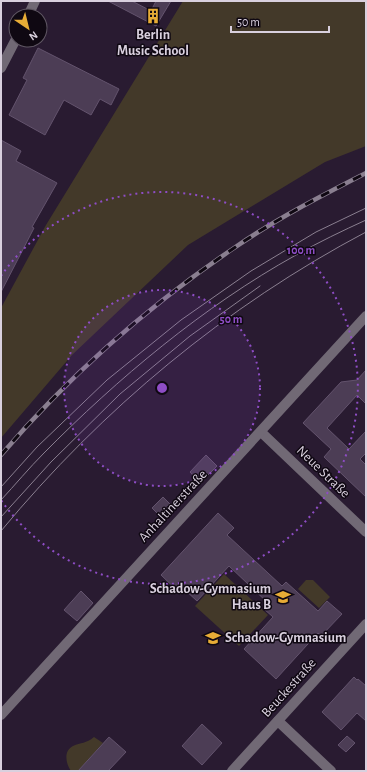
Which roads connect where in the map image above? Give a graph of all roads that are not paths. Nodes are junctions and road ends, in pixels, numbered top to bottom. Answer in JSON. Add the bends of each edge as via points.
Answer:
{"nodes":[{"id":1,"x":11,"y":48,"type":"edge"},
{"id":2,"x":1,"y":68,"type":"edge"},
{"id":3,"x":366,"y":316,"type":"edge"},
{"id":4,"x":261,"y":432,"type":"junction"},
{"id":5,"x":366,"y":532,"type":"edge"},
{"id":6,"x":366,"y":624,"type":"edge"},
{"id":7,"x":1,"y":715,"type":"edge"},
{"id":8,"x":278,"y":721,"type":"junction"},
{"id":9,"x":232,"y":771,"type":"edge"},
{"id":10,"x":331,"y":771,"type":"edge"}],
"edges":[{"from":1,"to":2,"type":"street"},
{"from":3,"to":4,"type":"street","name":"Anhaltinerstraße"},
{"from":4,"to":5,"type":"street","name":"Neue Straße"},
{"from":4,"to":7,"type":"street","name":"Anhaltinerstraße"},
{"from":6,"to":8,"type":"street","name":"Beuckestraße"},
{"from":8,"to":9,"type":"street","name":"Beuckestraße"},
{"from":8,"to":10,"type":"street"}]}
